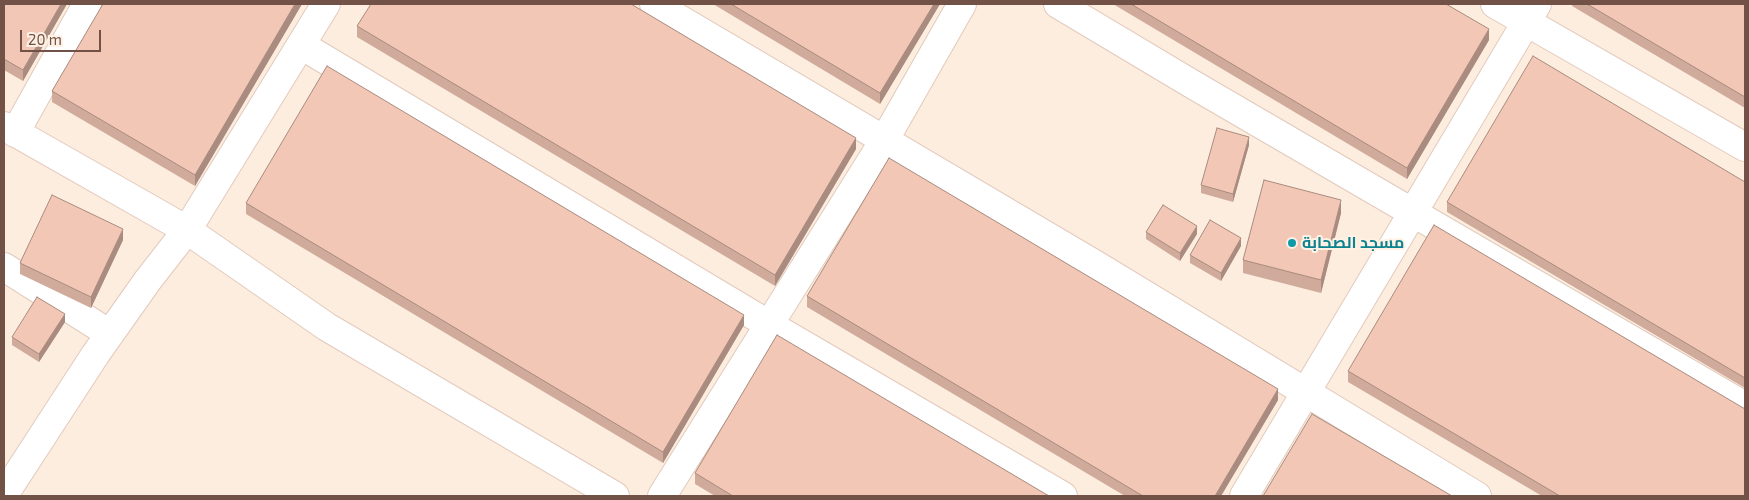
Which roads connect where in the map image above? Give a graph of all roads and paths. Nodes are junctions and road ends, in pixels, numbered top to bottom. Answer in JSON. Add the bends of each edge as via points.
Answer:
{"nodes":[{"id":1,"x":88,"y":4,"type":"edge"},
{"id":2,"x":326,"y":4,"type":"edge"},
{"id":3,"x":654,"y":4,"type":"edge"},
{"id":4,"x":962,"y":4,"type":"edge"},
{"id":5,"x":1058,"y":4,"type":"edge"},
{"id":6,"x":1495,"y":4,"type":"edge"},
{"id":7,"x":1531,"y":13,"type":"edge"},
{"id":8,"x":301,"y":46,"type":"junction"},
{"id":9,"x":9,"y":130,"type":"edge"},
{"id":10,"x":885,"y":139,"type":"junction"},
{"id":11,"x":1745,"y":146,"type":"edge"},
{"id":12,"x":1412,"y":212,"type":"junction"},
{"id":13,"x":186,"y":230,"type":"junction"},
{"id":14,"x":4,"y":268,"type":"edge"},
{"id":15,"x":768,"y":324,"type":"junction"},
{"id":16,"x":110,"y":334,"type":"junction"},
{"id":17,"x":1306,"y":392,"type":"junction"},
{"id":18,"x":1745,"y":406,"type":"edge"},
{"id":19,"x":4,"y":495,"type":"edge"},
{"id":20,"x":614,"y":496,"type":"edge"},
{"id":21,"x":662,"y":496,"type":"edge"},
{"id":22,"x":1063,"y":496,"type":"edge"},
{"id":23,"x":1244,"y":496,"type":"edge"},
{"id":24,"x":1477,"y":496,"type":"edge"}],
"edges":[{"from":1,"to":9,"type":"street"},
{"from":2,"to":8,"type":"street"},
{"from":3,"to":10,"type":"street"},
{"from":4,"to":10,"type":"street"},
{"from":5,"to":12,"type":"street"},
{"from":6,"to":7,"type":"street"},
{"from":7,"to":11,"type":"street"},
{"from":7,"to":12,"type":"street"},
{"from":8,"to":13,"type":"street"},
{"from":8,"to":15,"type":"street"},
{"from":9,"to":13,"type":"street"},
{"from":10,"to":15,"type":"street"},
{"from":10,"to":17,"type":"street"},
{"from":12,"to":17,"type":"street"},
{"from":12,"to":18,"type":"street"},
{"from":13,"to":16,"type":"street"},
{"from":13,"to":20,"type":"street","via":[[327,327]]},
{"from":14,"to":16,"type":"street"},
{"from":15,"to":21,"type":"street"},
{"from":15,"to":22,"type":"street"},
{"from":16,"to":19,"type":"street"},
{"from":17,"to":23,"type":"street"},
{"from":17,"to":24,"type":"street"}]}
